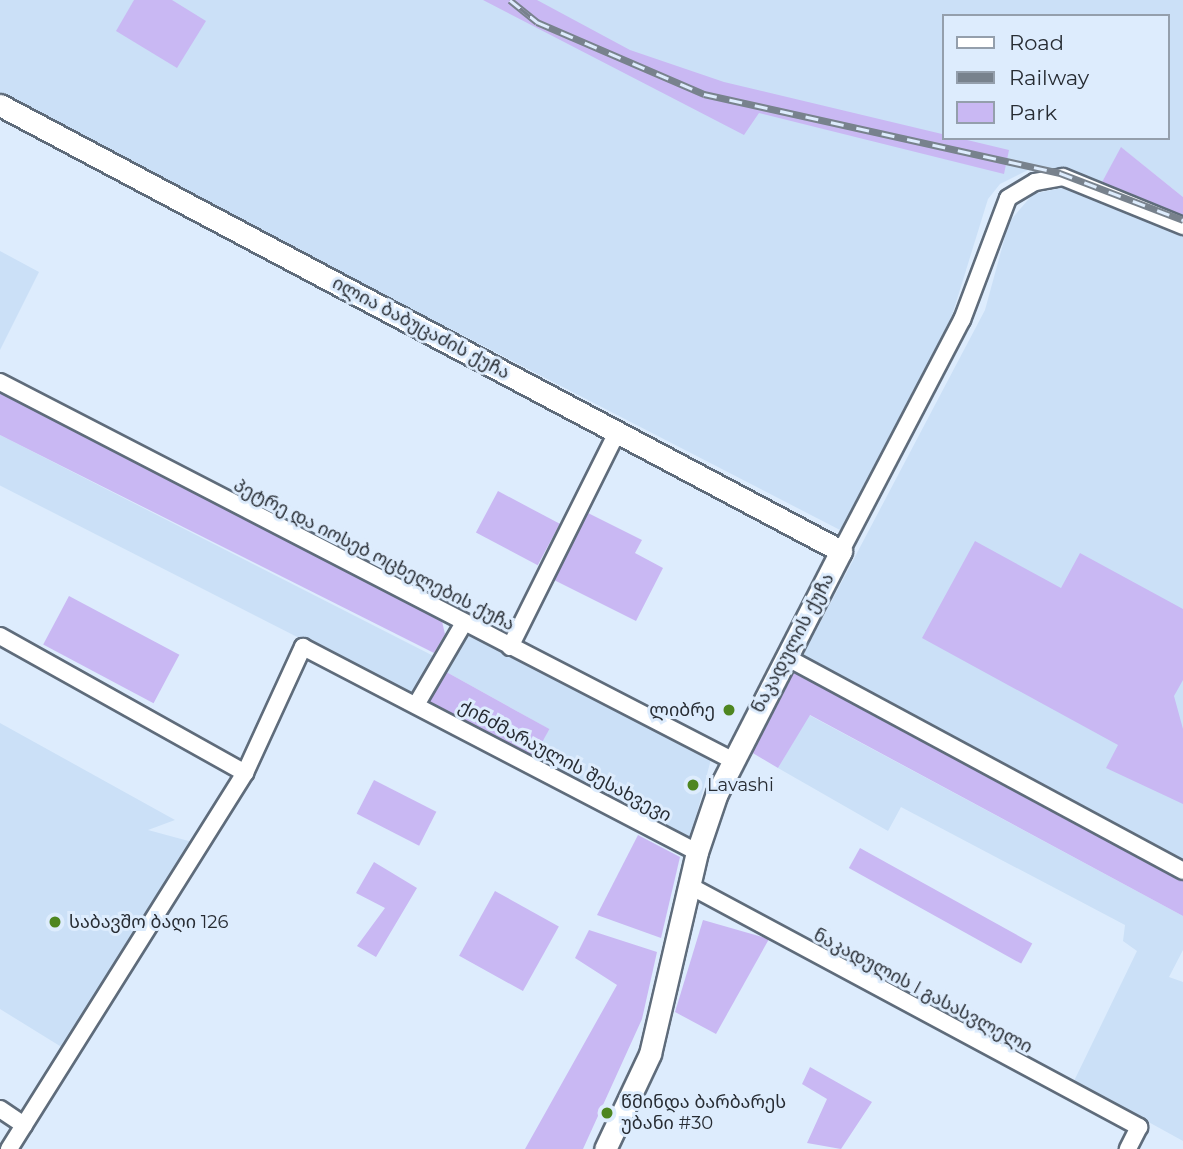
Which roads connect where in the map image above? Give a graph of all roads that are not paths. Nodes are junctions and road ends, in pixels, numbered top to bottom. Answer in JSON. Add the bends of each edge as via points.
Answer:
{"nodes":[{"id":1,"x":0,"y":105,"type":"edge"},
{"id":2,"x":1183,"y":226,"type":"edge"},
{"id":3,"x":0,"y":382,"type":"edge"},
{"id":4,"x":617,"y":432,"type":"junction"},
{"id":5,"x":841,"y":551,"type":"junction"},
{"id":6,"x":464,"y":624,"type":"junction"},
{"id":7,"x":0,"y":636,"type":"edge"},
{"id":8,"x":510,"y":647,"type":"junction"},
{"id":9,"x":786,"y":657,"type":"junction"},
{"id":10,"x":416,"y":705,"type":"junction"},
{"id":11,"x":732,"y":760,"type":"junction"},
{"id":12,"x":245,"y":773,"type":"junction"},
{"id":13,"x":697,"y":852,"type":"junction"},
{"id":14,"x":1183,"y":871,"type":"edge"},
{"id":15,"x":690,"y":886,"type":"junction"},
{"id":16,"x":0,"y":1109,"type":"edge"},
{"id":17,"x":24,"y":1125,"type":"junction"},
{"id":18,"x":9,"y":1149,"type":"edge"},
{"id":19,"x":605,"y":1149,"type":"edge"},
{"id":20,"x":1128,"y":1149,"type":"edge"}],
"edges":[{"from":1,"to":4,"type":"street","name":"ილია ბაბუცაძის ქუჩა"},
{"from":2,"to":5,"type":"street","name":"ნაკადულის ქუჩა","via":[[1076,181],[1050,177],[1020,189],[997,214],[962,320]]},
{"from":3,"to":6,"type":"street","name":"პეტრე და იოსებ ოცხელების ქუჩა"},
{"from":4,"to":5,"type":"street","name":"ილია ბაბუცაძის ქუჩა"},
{"from":4,"to":8,"type":"street"},
{"from":5,"to":9,"type":"street","name":"ნაკადულის ქუჩა"},
{"from":6,"to":8,"type":"street","name":"პეტრე და იოსებ ოცხელების ქუჩა"},
{"from":6,"to":10,"type":"street"},
{"from":7,"to":12,"type":"street"},
{"from":8,"to":11,"type":"street","name":"პეტრე და იოსებ ოცხელების ქუჩა"},
{"from":9,"to":11,"type":"street","name":"ნაკადულის ქუჩა"},
{"from":9,"to":14,"type":"street"},
{"from":10,"to":12,"type":"street","name":"ქინძმარაულის შესახვევი","via":[[303,647]]},
{"from":10,"to":13,"type":"street","name":"ქინძმარაულის შესახვევი"},
{"from":11,"to":13,"type":"street","name":"ნაკადულის ქუჩა"},
{"from":12,"to":17,"type":"street","name":"ქინძმარაულის შესახვევი"},
{"from":13,"to":15,"type":"street","name":"ნაკადულის ქუჩა"},
{"from":15,"to":19,"type":"street","name":"ნაკადულის ქუჩა","via":[[650,1054]]},
{"from":15,"to":20,"type":"street","name":"ნაკადულის I გასასვლელი","via":[[1139,1127]]},
{"from":16,"to":17,"type":"street"},
{"from":17,"to":18,"type":"street","name":"ქინძმარაულის შესახვევი"}]}
